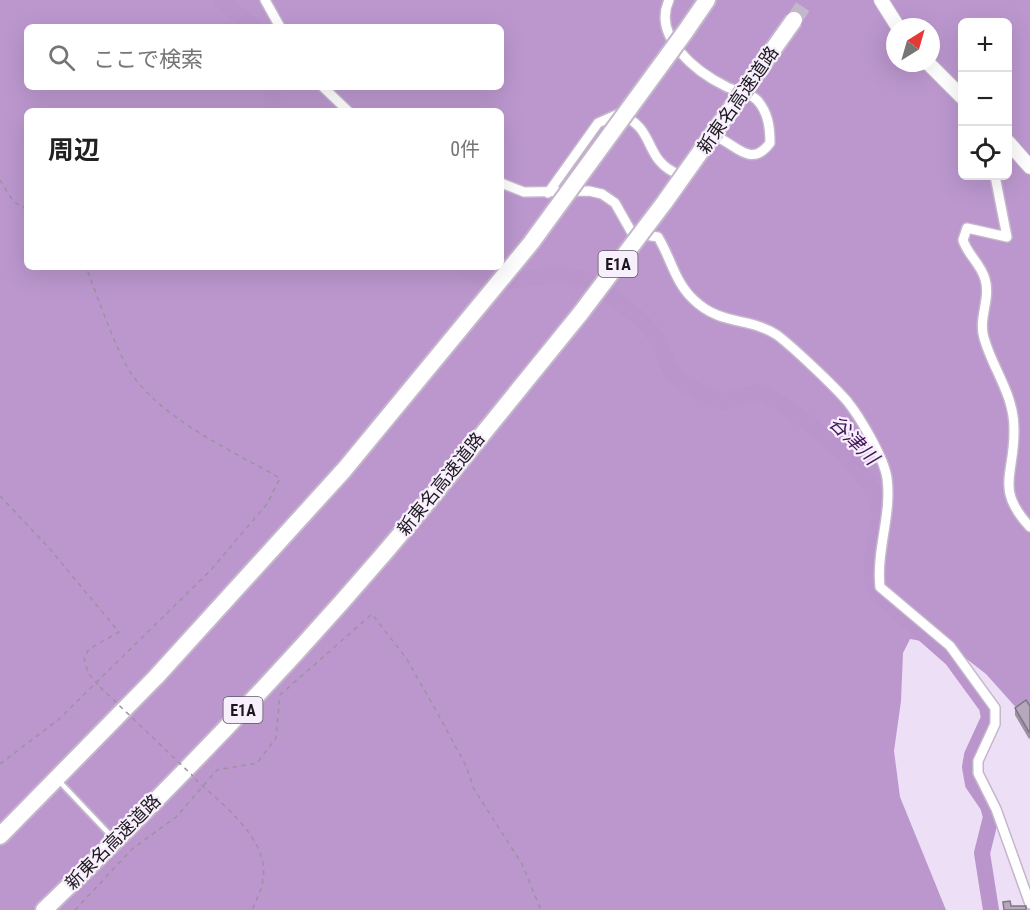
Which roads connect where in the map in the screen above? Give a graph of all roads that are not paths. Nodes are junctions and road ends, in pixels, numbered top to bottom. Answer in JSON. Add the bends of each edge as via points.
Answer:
{"nodes":[{"id":1,"x":265,"y":0,"type":"edge"},
{"id":2,"x":669,"y":0,"type":"edge"},
{"id":3,"x":707,"y":0,"type":"edge"},
{"id":4,"x":881,"y":0,"type":"edge"},
{"id":5,"x":892,"y":18,"type":"edge"},
{"id":6,"x":794,"y":20,"type":"tunnel mouth"},
{"id":7,"x":278,"y":24,"type":"edge"},
{"id":8,"x":937,"y":72,"type":"edge"},
{"id":9,"x":326,"y":90,"type":"edge"},
{"id":10,"x":958,"y":92,"type":"edge"},
{"id":11,"x":345,"y":108,"type":"edge"},
{"id":12,"x":1012,"y":147,"type":"edge"},
{"id":13,"x":1030,"y":167,"type":"edge"},
{"id":14,"x":996,"y":180,"type":"edge"},
{"id":15,"x":504,"y":184,"type":"edge"},
{"id":16,"x":548,"y":193,"type":"junction"},
{"id":17,"x":1030,"y":527,"type":"edge"},
{"id":18,"x":57,"y":779,"type":"junction"},
{"id":19,"x":0,"y":836,"type":"edge"},
{"id":20,"x":116,"y":841,"type":"junction"},
{"id":21,"x":1030,"y":904,"type":"edge"},
{"id":22,"x":44,"y":910,"type":"edge"}],
"edges":[{"from":1,"to":7,"type":"street"},
{"from":2,"to":16,"type":"street","via":[[663,12],[668,36],[692,63],[725,86],[755,98],[766,111],[770,143],[763,152],[753,155],[714,135],[706,136],[688,170],[680,175],[664,169],[643,128],[618,114],[598,123]]},
{"from":3,"to":18,"type":"highway","bridge":true,"via":[[531,243],[344,470],[172,660]]},
{"from":4,"to":5,"type":"street"},
{"from":6,"to":20,"type":"highway","name":"新東名高速道路","number":"E1A","bridge":true,"via":[[580,314],[375,566]]},
{"from":8,"to":10,"type":"street"},
{"from":9,"to":11,"type":"street"},
{"from":12,"to":13,"type":"street"},
{"from":14,"to":17,"type":"street","via":[[1007,237],[967,228],[963,240],[985,279],[984,337],[1012,408],[1010,501]]},
{"from":15,"to":16,"type":"street","via":[[524,192]]},
{"from":16,"to":21,"type":"street","via":[[589,191],[615,202],[632,233],[658,237],[693,300],[723,319],[777,335],[847,402],[879,456],[886,476],[888,506],[879,554],[880,587],[950,646],[994,708],[995,724],[978,761],[978,773],[996,809]]},
{"from":18,"to":19,"type":"highway"},
{"from":18,"to":20,"type":"lane"},
{"from":20,"to":22,"type":"highway","name":"新東名高速道路","number":"E1A"}]}
